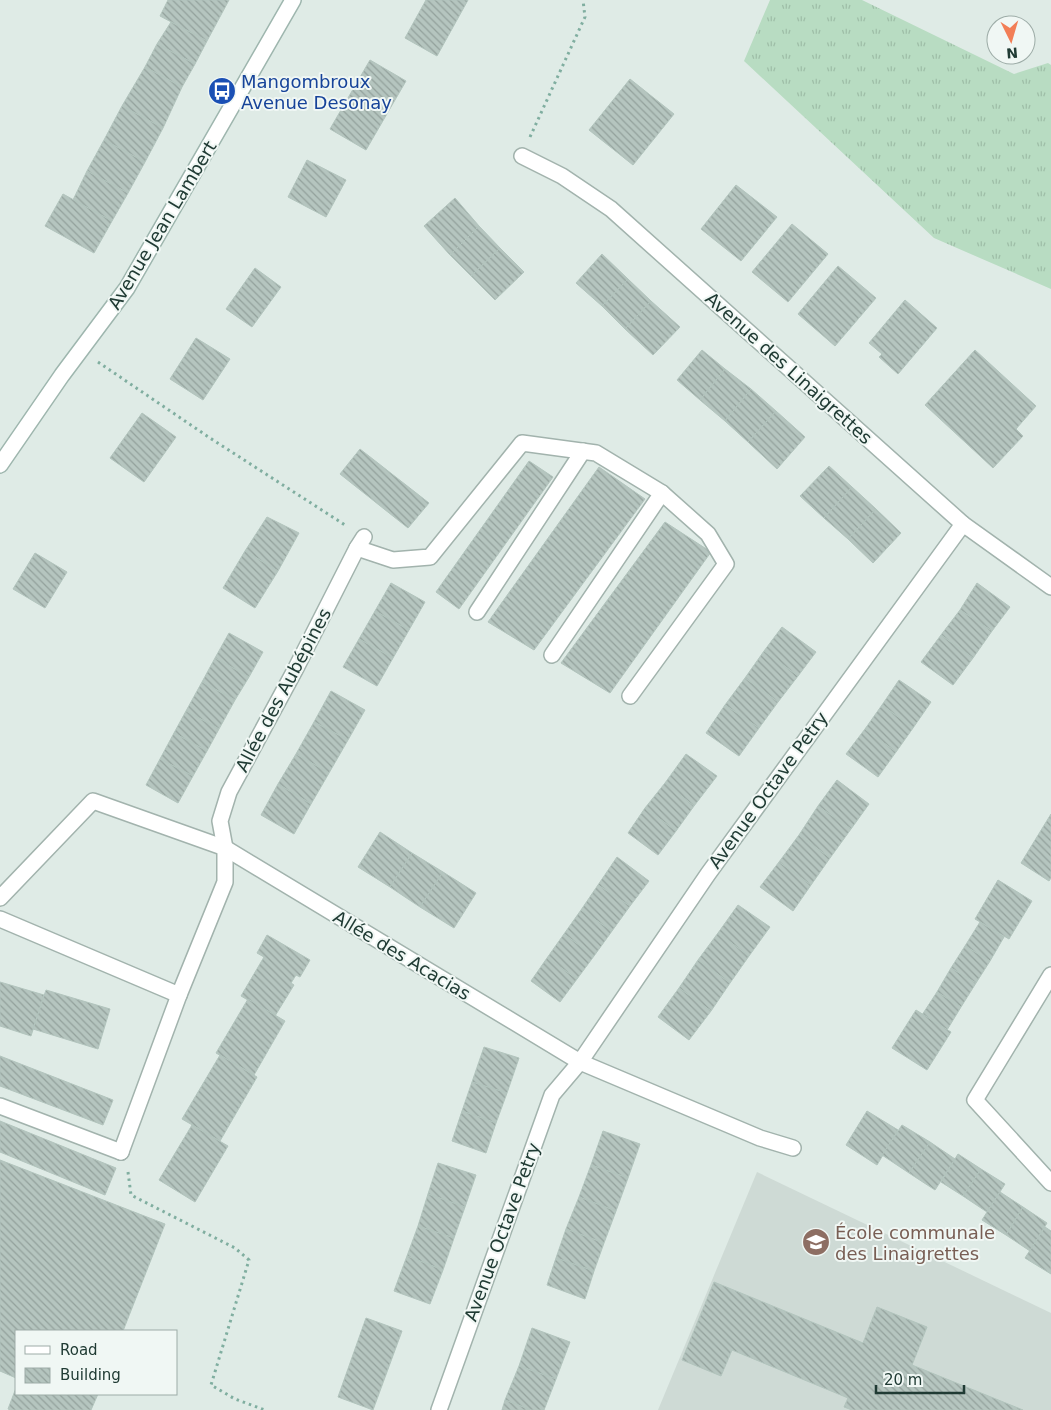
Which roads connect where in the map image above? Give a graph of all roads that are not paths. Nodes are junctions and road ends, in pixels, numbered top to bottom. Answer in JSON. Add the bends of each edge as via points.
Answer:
{"nodes":[{"id":1,"x":293,"y":0,"type":"edge"},
{"id":2,"x":522,"y":156,"type":"road end"},
{"id":3,"x":583,"y":451,"type":"junction"},
{"id":4,"x":0,"y":465,"type":"edge"},
{"id":5,"x":662,"y":494,"type":"junction"},
{"id":6,"x":963,"y":524,"type":"junction"},
{"id":7,"x":1051,"y":587,"type":"edge"},
{"id":8,"x":477,"y":612,"type":"dead end"},
{"id":9,"x":552,"y":655,"type":"dead end"},
{"id":10,"x":630,"y":696,"type":"dead end"},
{"id":11,"x":225,"y":848,"type":"junction"},
{"id":12,"x":0,"y":898,"type":"edge"},
{"id":13,"x":0,"y":919,"type":"edge"},
{"id":14,"x":1051,"y":975,"type":"edge"},
{"id":15,"x":179,"y":995,"type":"junction"},
{"id":16,"x":580,"y":1062,"type":"junction"},
{"id":17,"x":0,"y":1106,"type":"edge"},
{"id":18,"x":793,"y":1148,"type":"dead end"},
{"id":19,"x":1051,"y":1183,"type":"edge"},
{"id":20,"x":439,"y":1410,"type":"edge"}],
"edges":[{"from":1,"to":4,"type":"street","name":"Avenue Jean Lambert","via":[[127,288]]},
{"from":2,"to":6,"type":"street","name":"Avenue des Linaigrettes","via":[[562,176],[611,209]]},
{"from":3,"to":5,"type":"street","via":[[596,453]]},
{"from":3,"to":8,"type":"street"},
{"from":3,"to":11,"type":"street","name":"Allée des Aubépines","via":[[522,443],[430,556],[393,560],[360,542],[229,792],[220,821]]},
{"from":5,"to":9,"type":"street"},
{"from":5,"to":10,"type":"street","via":[[708,534],[726,564]]},
{"from":6,"to":7,"type":"street","name":"Avenue des Linaigrettes"},
{"from":6,"to":16,"type":"street","name":"Avenue Octave Petry","via":[[708,874]]},
{"from":11,"to":12,"type":"street","name":"Allée des Acacias","via":[[93,802]]},
{"from":11,"to":15,"type":"street","via":[[225,882]]},
{"from":11,"to":16,"type":"street","name":"Allée des Acacias"},
{"from":13,"to":15,"type":"street"},
{"from":14,"to":19,"type":"street","via":[[975,1100]]},
{"from":15,"to":17,"type":"street","via":[[121,1152]]},
{"from":16,"to":18,"type":"street","via":[[760,1138]]},
{"from":16,"to":20,"type":"street","name":"Avenue Octave Petry","via":[[552,1095]]}]}
